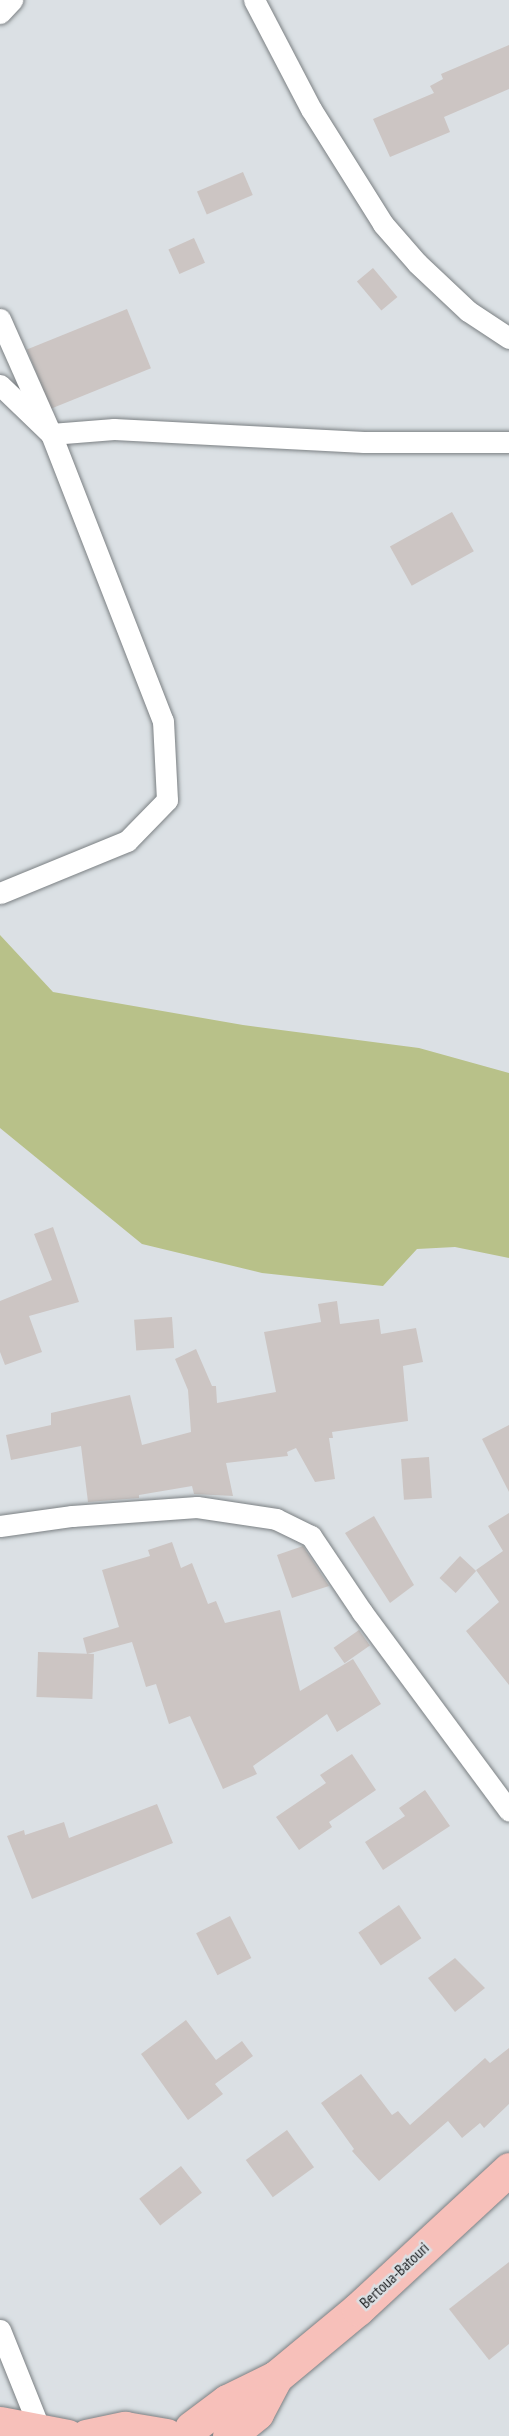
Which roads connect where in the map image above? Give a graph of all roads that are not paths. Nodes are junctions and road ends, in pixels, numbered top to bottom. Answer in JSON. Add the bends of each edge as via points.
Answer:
{"nodes":[{"id":1,"x":12,"y":0,"type":"edge"},
{"id":2,"x":254,"y":0,"type":"edge"},
{"id":3,"x":0,"y":13,"type":"edge"},
{"id":4,"x":0,"y":319,"type":"edge"},
{"id":5,"x":509,"y":338,"type":"edge"},
{"id":6,"x":0,"y":385,"type":"edge"},
{"id":7,"x":51,"y":434,"type":"junction"},
{"id":8,"x":509,"y":442,"type":"edge"},
{"id":9,"x":0,"y":893,"type":"edge"},
{"id":10,"x":0,"y":1526,"type":"edge"},
{"id":11,"x":509,"y":1811,"type":"edge"},
{"id":12,"x":509,"y":2169,"type":"edge"},
{"id":13,"x":0,"y":2330,"type":"edge"},
{"id":14,"x":276,"y":2377,"type":"junction"},
{"id":15,"x":0,"y":2423,"type":"edge"},
{"id":16,"x":54,"y":2434,"type":"edge"},
{"id":17,"x":182,"y":2434,"type":"edge"},
{"id":18,"x":86,"y":2436,"type":"edge"},
{"id":19,"x":229,"y":2436,"type":"edge"}],
"edges":[{"from":1,"to":3,"type":"street"},
{"from":2,"to":5,"type":"street","via":[[311,109],[383,224],[468,311]]},
{"from":4,"to":7,"type":"street"},
{"from":6,"to":7,"type":"street"},
{"from":7,"to":8,"type":"street","via":[[114,429],[364,442]]},
{"from":7,"to":9,"type":"street","via":[[163,721],[167,800],[127,841]]},
{"from":10,"to":11,"type":"street","via":[[72,1516],[196,1508],[247,1514],[294,1526],[311,1536],[362,1612]]},
{"from":12,"to":14,"type":"highway","name":"Bertoua-Batouri","via":[[358,2309]]},
{"from":13,"to":16,"type":"street"},
{"from":14,"to":17,"type":"highway","name":"Bertoua-Batouri","via":[[227,2401]]},
{"from":14,"to":19,"type":"highway","name":"Bertoua-Batouri","via":[[256,2413]]},
{"from":15,"to":16,"type":"highway"},
{"from":17,"to":18,"type":"highway","name":"Bertoua-Batouri","via":[[125,2428]]}]}
